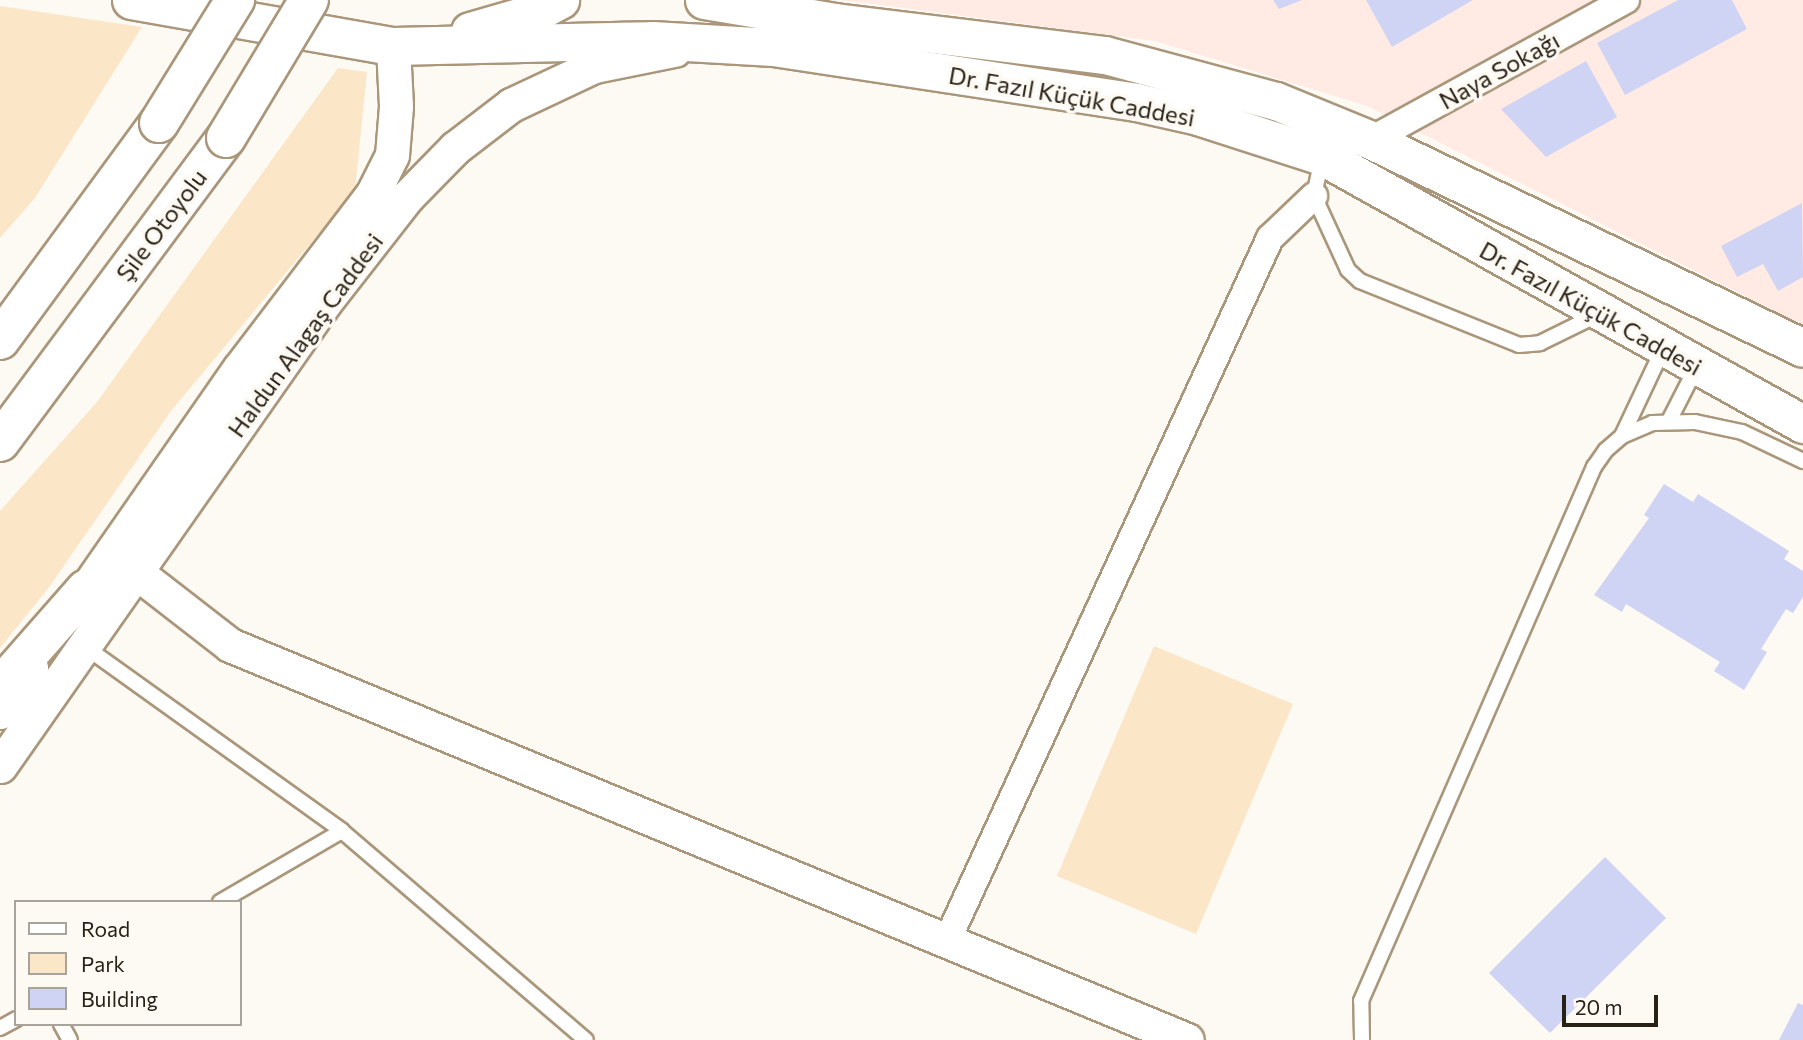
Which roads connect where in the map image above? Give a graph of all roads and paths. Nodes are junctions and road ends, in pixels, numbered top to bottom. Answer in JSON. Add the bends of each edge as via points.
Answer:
{"nodes":[{"id":1,"x":131,"y":0,"type":"edge"},
{"id":2,"x":235,"y":0,"type":"edge"},
{"id":3,"x":309,"y":0,"type":"edge"},
{"id":4,"x":560,"y":0,"type":"edge"},
{"id":5,"x":704,"y":0,"type":"edge"},
{"id":6,"x":791,"y":0,"type":"edge"},
{"id":7,"x":1626,"y":0,"type":"edge"},
{"id":8,"x":835,"y":22,"type":"junction"},
{"id":9,"x":717,"y":42,"type":"junction"},
{"id":10,"x":393,"y":46,"type":"junction"},
{"id":11,"x":159,"y":123,"type":"junction"},
{"id":12,"x":1371,"y":140,"type":"junction"},
{"id":13,"x":1322,"y":156,"type":"junction"},
{"id":14,"x":1314,"y":196,"type":"junction"},
{"id":15,"x":0,"y":297,"type":"edge"},
{"id":16,"x":1599,"y":314,"type":"junction"},
{"id":17,"x":0,"y":340,"type":"edge"},
{"id":18,"x":1803,"y":348,"type":"edge"},
{"id":19,"x":1662,"y":349,"type":"junction"},
{"id":20,"x":1696,"y":368,"type":"junction"},
{"id":21,"x":1669,"y":421,"type":"junction"},
{"id":22,"x":1803,"y":424,"type":"edge"},
{"id":23,"x":1622,"y":436,"type":"junction"},
{"id":24,"x":0,"y":442,"type":"edge"},
{"id":25,"x":1803,"y":461,"type":"edge"},
{"id":26,"x":135,"y":572,"type":"junction"},
{"id":27,"x":86,"y":589,"type":"junction"},
{"id":28,"x":84,"y":646,"type":"junction"},
{"id":29,"x":0,"y":687,"type":"edge"},
{"id":30,"x":0,"y":712,"type":"edge"},
{"id":31,"x":0,"y":766,"type":"edge"},
{"id":32,"x":342,"y":831,"type":"junction"},
{"id":33,"x":223,"y":900,"type":"edge"},
{"id":34,"x":947,"y":941,"type":"junction"},
{"id":35,"x":586,"y":1040,"type":"edge"},
{"id":36,"x":1187,"y":1040,"type":"edge"},
{"id":37,"x":1362,"y":1040,"type":"edge"}],
"edges":[{"from":1,"to":10,"type":"main road"},
{"from":2,"to":11,"type":"highway","bridge":true},
{"from":3,"to":24,"type":"highway","name":"Şile Otoyolu","bridge":true,"via":[[226,138]]},
{"from":4,"to":10,"type":"main road","via":[[481,29]]},
{"from":5,"to":8,"type":"main road","name":"Dr. Fazıl Küçük Caddesi"},
{"from":6,"to":8,"type":"street"},
{"from":7,"to":12,"type":"street","name":"Naya Sokağı"},
{"from":8,"to":12,"type":"main road","name":"Dr. Fazıl Küçük Caddesi","via":[[1150,65],[1276,101]]},
{"from":9,"to":10,"type":"main road","name":"Dr. Fazıl Küçük Caddesi"},
{"from":9,"to":13,"type":"main road","name":"Dr. Fazıl Küçük Caddesi","via":[[1136,102],[1243,129]]},
{"from":9,"to":26,"type":"street","name":"Haldun Alagaş Caddesi","via":[[594,66],[511,105],[455,148],[407,197],[324,302]]},
{"from":10,"to":27,"type":"street","name":"Haldun Alagaş Caddesi","via":[[396,106],[392,155],[373,193],[239,369]]},
{"from":11,"to":15,"type":"highway"},
{"from":11,"to":17,"type":"highway"},
{"from":12,"to":18,"type":"main road","name":"Dr. Fazıl Küçük Caddesi"},
{"from":13,"to":14,"type":"lane"},
{"from":13,"to":16,"type":"main road","name":"Dr. Fazıl Küçük Caddesi"},
{"from":14,"to":16,"type":"lane","via":[[1348,270],[1360,281],[1518,345],[1540,343]]},
{"from":14,"to":34,"type":"street","via":[[1270,238]]},
{"from":16,"to":19,"type":"main road","name":"Dr. Fazıl Küçük Caddesi"},
{"from":19,"to":20,"type":"main road","name":"Dr. Fazıl Küçük Caddesi"},
{"from":19,"to":23,"type":"lane"},
{"from":20,"to":21,"type":"lane"},
{"from":20,"to":22,"type":"main road","name":"Dr. Fazıl Küçük Caddesi"},
{"from":21,"to":23,"type":"lane"},
{"from":21,"to":25,"type":"lane","via":[[1742,432]]},
{"from":23,"to":37,"type":"lane","via":[[1594,467],[1361,1001]]},
{"from":26,"to":28,"type":"street","name":"Haldun Alagaş Caddesi"},
{"from":26,"to":34,"type":"street","via":[[230,645]]},
{"from":27,"to":29,"type":"highway"},
{"from":27,"to":30,"type":"street","name":"Haldun Alagaş Caddesi"},
{"from":28,"to":31,"type":"street","name":"Haldun Alagaş Caddesi"},
{"from":28,"to":32,"type":"lane"},
{"from":32,"to":33,"type":"lane"},
{"from":32,"to":35,"type":"lane"},
{"from":34,"to":36,"type":"street"}]}
